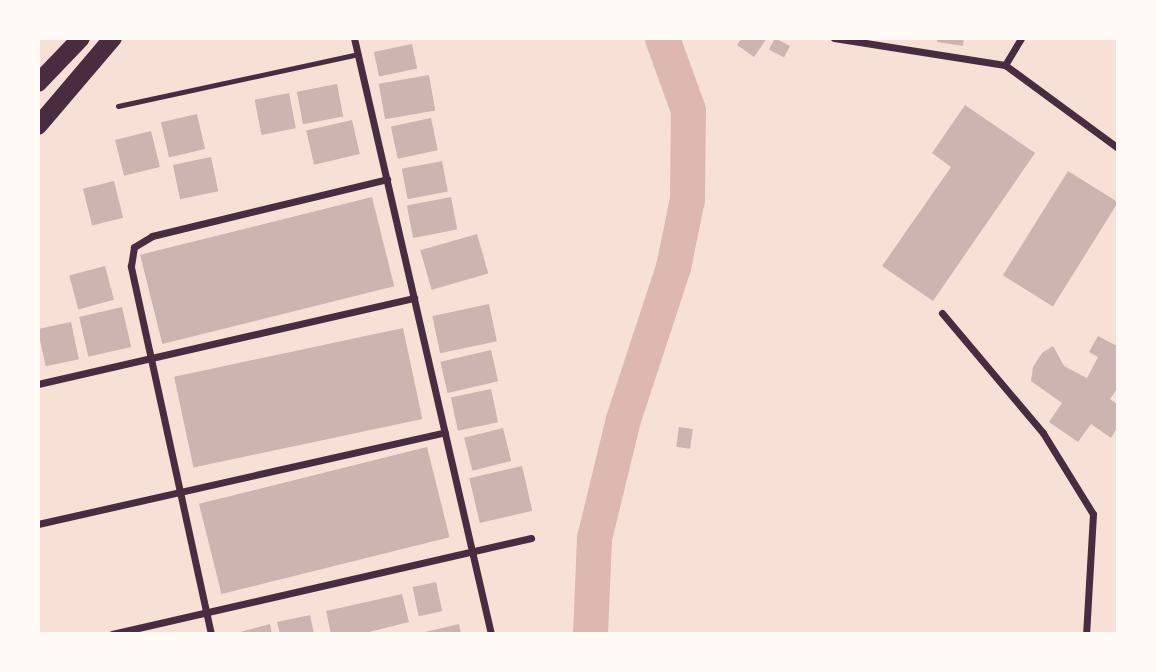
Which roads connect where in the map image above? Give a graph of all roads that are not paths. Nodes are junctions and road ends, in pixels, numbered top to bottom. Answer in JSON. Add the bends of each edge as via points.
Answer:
{"nodes":[{"id":1,"x":81,"y":38,"type":"edge"},
{"id":2,"x":113,"y":38,"type":"edge"},
{"id":3,"x":354,"y":38,"type":"edge"},
{"id":4,"x":834,"y":38,"type":"edge"},
{"id":5,"x":1021,"y":38,"type":"edge"},
{"id":6,"x":358,"y":54,"type":"junction"},
{"id":7,"x":1005,"y":65,"type":"junction"},
{"id":8,"x":38,"y":83,"type":"edge"},
{"id":9,"x":118,"y":106,"type":"dead end"},
{"id":10,"x":38,"y":126,"type":"edge"},
{"id":11,"x":1118,"y":148,"type":"edge"},
{"id":12,"x":387,"y":179,"type":"junction"},
{"id":13,"x":414,"y":298,"type":"junction"},
{"id":14,"x":942,"y":313,"type":"dead end"},
{"id":15,"x":151,"y":360,"type":"junction"},
{"id":16,"x":38,"y":384,"type":"edge"},
{"id":17,"x":445,"y":432,"type":"junction"},
{"id":18,"x":181,"y":491,"type":"junction"},
{"id":19,"x":38,"y":524,"type":"edge"},
{"id":20,"x":531,"y":538,"type":"dead end"},
{"id":21,"x":472,"y":552,"type":"junction"},
{"id":22,"x":206,"y":612,"type":"junction"},
{"id":23,"x":111,"y":634,"type":"edge"},
{"id":24,"x":211,"y":634,"type":"edge"},
{"id":25,"x":491,"y":634,"type":"edge"},
{"id":26,"x":1086,"y":634,"type":"edge"}],
"edges":[{"from":1,"to":8,"type":"highway"},
{"from":2,"to":10,"type":"highway"},
{"from":3,"to":6,"type":"street"},
{"from":4,"to":7,"type":"street"},
{"from":5,"to":7,"type":"street"},
{"from":6,"to":9,"type":"lane"},
{"from":6,"to":12,"type":"street"},
{"from":7,"to":11,"type":"street"},
{"from":12,"to":13,"type":"street"},
{"from":12,"to":15,"type":"street","via":[[152,236],[134,247],[131,266]]},
{"from":13,"to":15,"type":"street"},
{"from":13,"to":17,"type":"street"},
{"from":14,"to":26,"type":"street","via":[[1043,433],[1093,514]]},
{"from":15,"to":16,"type":"street"},
{"from":15,"to":18,"type":"street"},
{"from":17,"to":18,"type":"street"},
{"from":17,"to":21,"type":"street"},
{"from":18,"to":19,"type":"street"},
{"from":18,"to":22,"type":"street"},
{"from":20,"to":21,"type":"street"},
{"from":21,"to":22,"type":"street"},
{"from":21,"to":25,"type":"street"},
{"from":22,"to":23,"type":"street"},
{"from":22,"to":24,"type":"street"}]}
